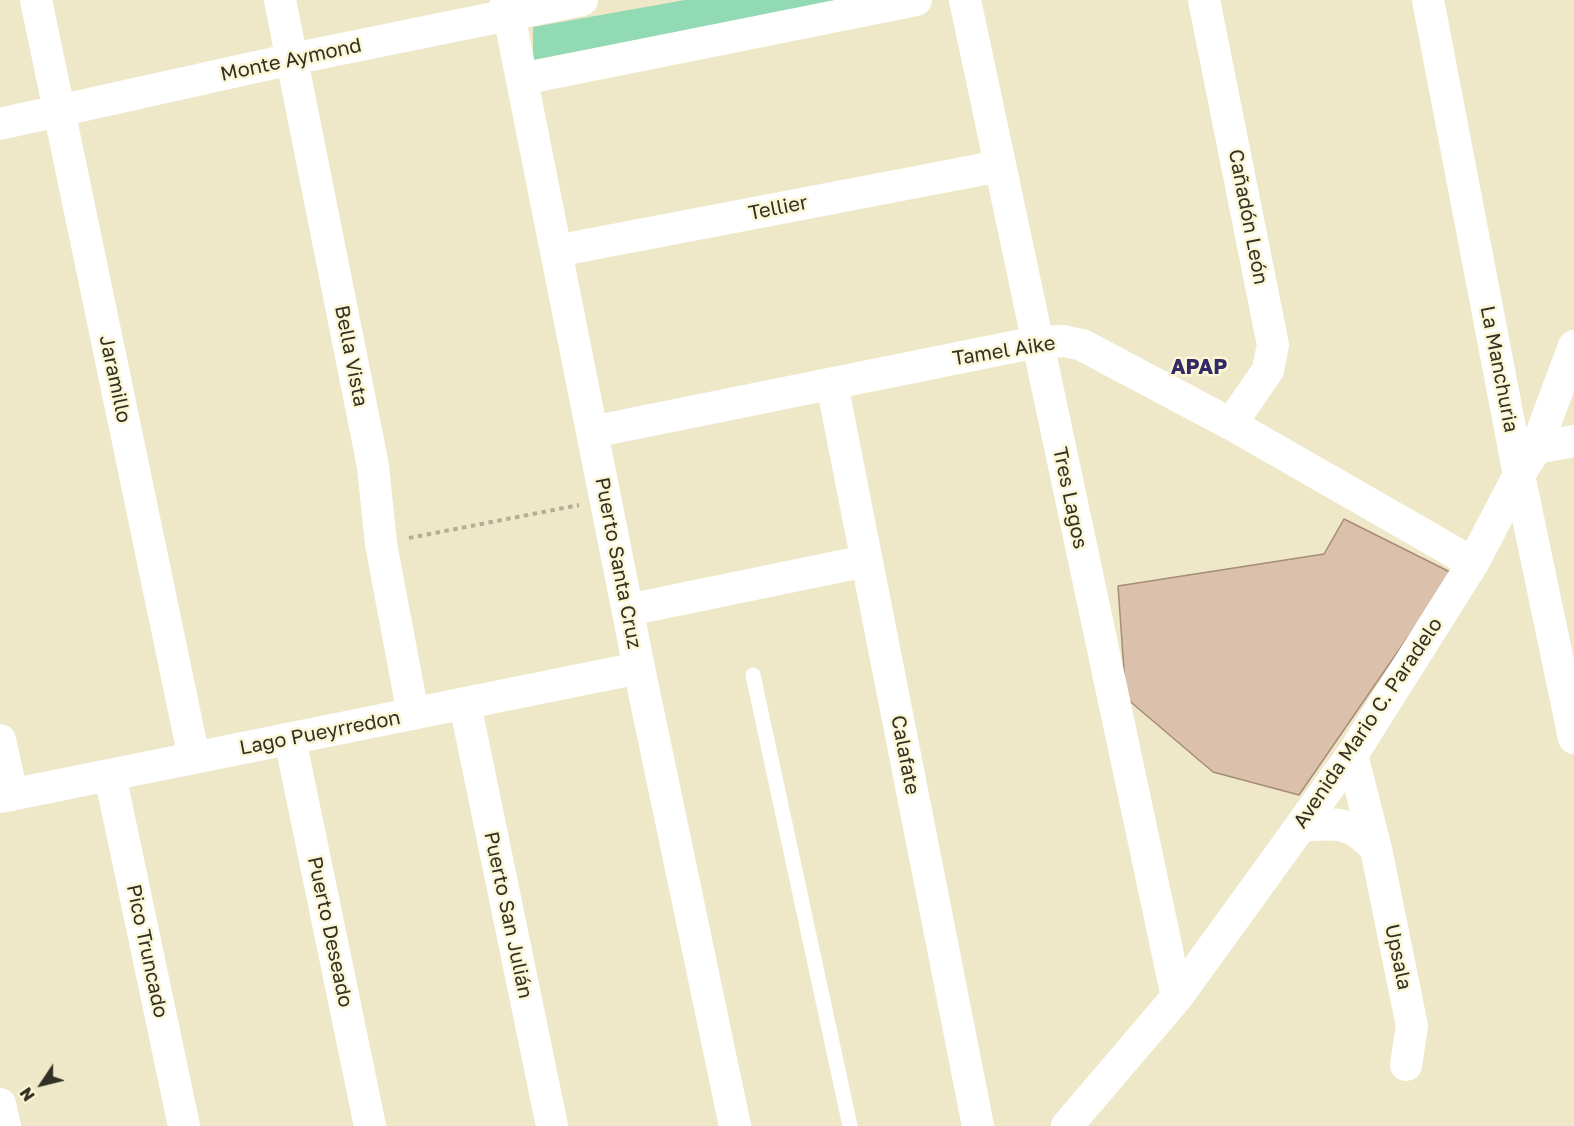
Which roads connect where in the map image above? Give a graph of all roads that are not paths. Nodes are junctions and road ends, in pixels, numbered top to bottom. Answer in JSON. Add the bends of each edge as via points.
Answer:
{"nodes":[{"id":1,"x":36,"y":0,"type":"edge"},
{"id":2,"x":280,"y":0,"type":"edge"},
{"id":3,"x":582,"y":0,"type":"edge"},
{"id":4,"x":916,"y":0,"type":"edge"},
{"id":5,"x":965,"y":0,"type":"edge"},
{"id":6,"x":1204,"y":0,"type":"edge"},
{"id":7,"x":1428,"y":0,"type":"edge"},
{"id":8,"x":507,"y":7,"type":"edge"},
{"id":9,"x":292,"y":59,"type":"junction"},
{"id":10,"x":522,"y":79,"type":"junction"},
{"id":11,"x":59,"y":112,"type":"junction"},
{"id":12,"x":0,"y":124,"type":"edge"},
{"id":13,"x":1000,"y":166,"type":"junction"},
{"id":14,"x":556,"y":251,"type":"junction"},
{"id":15,"x":1037,"y":342,"type":"junction"},
{"id":16,"x":1574,"y":346,"type":"edge"},
{"id":17,"x":832,"y":384,"type":"junction"},
{"id":18,"x":1231,"y":424,"type":"junction"},
{"id":19,"x":592,"y":432,"type":"junction"},
{"id":20,"x":1574,"y":441,"type":"edge"},
{"id":21,"x":1536,"y":448,"type":"junction"},
{"id":22,"x":1519,"y":475,"type":"junction"},
{"id":23,"x":866,"y":561,"type":"junction"},
{"id":24,"x":1473,"y":563,"type":"junction"},
{"id":25,"x":628,"y":610,"type":"junction"},
{"id":26,"x":639,"y":668,"type":"junction"},
{"id":27,"x":753,"y":675,"type":"dead end"},
{"id":28,"x":465,"y":704,"type":"junction"},
{"id":29,"x":413,"y":714,"type":"junction"},
{"id":30,"x":1574,"y":738,"type":"edge"},
{"id":31,"x":290,"y":739,"type":"junction"},
{"id":32,"x":0,"y":740,"type":"edge"},
{"id":33,"x":1352,"y":755,"type":"junction"},
{"id":34,"x":194,"y":758,"type":"junction"},
{"id":35,"x":110,"y":775,"type":"junction"},
{"id":36,"x":6,"y":796,"type":"edge"},
{"id":37,"x":1301,"y":826,"type":"junction"},
{"id":38,"x":1376,"y":849,"type":"junction"},
{"id":39,"x":1177,"y":997,"type":"junction"},
{"id":40,"x":1406,"y":1065,"type":"dead end"},
{"id":41,"x":0,"y":1104,"type":"edge"},
{"id":42,"x":5,"y":1126,"type":"edge"},
{"id":43,"x":184,"y":1126,"type":"edge"},
{"id":44,"x":370,"y":1126,"type":"edge"},
{"id":45,"x":552,"y":1126,"type":"edge"},
{"id":46,"x":735,"y":1126,"type":"edge"},
{"id":47,"x":850,"y":1126,"type":"edge"},
{"id":48,"x":978,"y":1126,"type":"edge"},
{"id":49,"x":1067,"y":1126,"type":"edge"}],
"edges":[{"from":1,"to":11,"type":"street","name":"Jaramillo"},
{"from":2,"to":9,"type":"street","name":"Bella Vista"},
{"from":3,"to":8,"type":"street","name":"Monte Aymond"},
{"from":4,"to":10,"type":"street"},
{"from":5,"to":13,"type":"street","name":"Tres Lagos"},
{"from":6,"to":18,"type":"street","name":"Cañadón León","via":[[1273,345],[1268,370]]},
{"from":7,"to":22,"type":"street","name":"La Manchuria"},
{"from":8,"to":9,"type":"street","name":"Monte Aymond"},
{"from":8,"to":10,"type":"street","name":"Puerto Santa Cruz"},
{"from":9,"to":11,"type":"street","name":"Monte Aymond"},
{"from":9,"to":29,"type":"street","name":"Bella Vista","via":[[373,466],[381,544]]},
{"from":10,"to":14,"type":"street","name":"Puerto Santa Cruz"},
{"from":11,"to":12,"type":"street","name":"Monte Aymond"},
{"from":11,"to":34,"type":"street","name":"Jaramillo"},
{"from":13,"to":14,"type":"street","name":"Tellier"},
{"from":13,"to":15,"type":"street","name":"Tres Lagos"},
{"from":14,"to":19,"type":"street","name":"Puerto Santa Cruz"},
{"from":15,"to":17,"type":"street","name":"Tamel Aike"},
{"from":15,"to":18,"type":"street","name":"Tamel Aike","via":[[1082,345]]},
{"from":15,"to":39,"type":"street","name":"Tres Lagos"},
{"from":16,"to":21,"type":"street","name":"Avenida Mario C. Paradelo"},
{"from":17,"to":19,"type":"street","name":"Tamel Aike"},
{"from":17,"to":23,"type":"street","name":"Calafate"},
{"from":18,"to":24,"type":"street","name":"Tamel Aike"},
{"from":19,"to":25,"type":"street","name":"Puerto Santa Cruz"},
{"from":20,"to":21,"type":"street"},
{"from":21,"to":22,"type":"street","name":"Avenida Mario C. Paradelo"},
{"from":22,"to":24,"type":"street","name":"Avenida Mario C. Paradelo"},
{"from":22,"to":30,"type":"street","name":"La Manchuria"},
{"from":23,"to":25,"type":"street"},
{"from":23,"to":48,"type":"street","name":"Calafate"},
{"from":24,"to":33,"type":"street","name":"Avenida Mario C. Paradelo"},
{"from":25,"to":26,"type":"street","name":"Puerto Santa Cruz"},
{"from":26,"to":28,"type":"street","name":"Lago Pueyrredon"},
{"from":26,"to":46,"type":"street","name":"Puerto Santa Cruz"},
{"from":27,"to":47,"type":"lane"},
{"from":28,"to":29,"type":"street","name":"Lago Pueyrredon"},
{"from":28,"to":45,"type":"street","name":"Puerto San Julián"},
{"from":29,"to":31,"type":"street","name":"Lago Pueyrredon"},
{"from":31,"to":34,"type":"street","name":"Lago Pueyrredon"},
{"from":31,"to":44,"type":"street","name":"Puerto Deseado"},
{"from":32,"to":36,"type":"street"},
{"from":33,"to":37,"type":"street","name":"Avenida Mario C. Paradelo"},
{"from":33,"to":38,"type":"street","name":"Upsala"},
{"from":34,"to":35,"type":"street","name":"Lago Pueyrredon"},
{"from":35,"to":36,"type":"street","name":"Lago Pueyrredon"},
{"from":35,"to":43,"type":"street","name":"Pico Truncado"},
{"from":37,"to":38,"type":"street","via":[[1351,826]]},
{"from":37,"to":39,"type":"street","name":"Avenida Mario C. Paradelo"},
{"from":38,"to":40,"type":"street","name":"Upsala","via":[[1412,1026]]},
{"from":39,"to":49,"type":"street","name":"Avenida Mario C. Paradelo"},
{"from":41,"to":42,"type":"street"}]}
